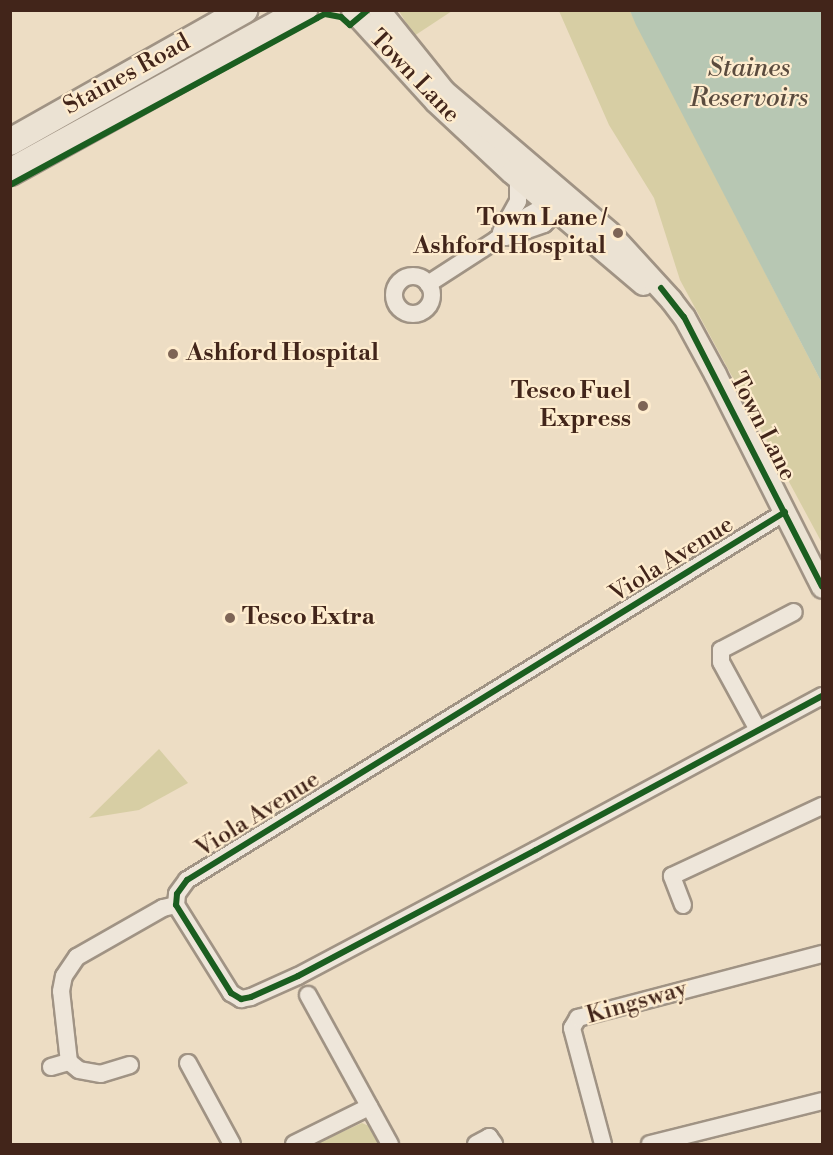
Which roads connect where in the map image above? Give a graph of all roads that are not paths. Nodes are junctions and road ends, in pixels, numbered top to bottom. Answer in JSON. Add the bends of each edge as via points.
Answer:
{"nodes":[{"id":1,"x":244,"y":10,"type":"edge"},
{"id":2,"x":304,"y":10,"type":"edge"},
{"id":3,"x":352,"y":10,"type":"edge"},
{"id":4,"x":379,"y":10,"type":"edge"},
{"id":5,"x":10,"y":142,"type":"edge"},
{"id":6,"x":10,"y":172,"type":"edge"},
{"id":7,"x":518,"y":178,"type":"junction"},
{"id":8,"x":559,"y":205,"type":"junction"},
{"id":9,"x":496,"y":240,"type":"junction"},
{"id":10,"x":428,"y":284,"type":"dead end"},
{"id":11,"x":784,"y":512,"type":"junction"},
{"id":12,"x":822,"y":587,"type":"edge"},
{"id":13,"x":794,"y":612,"type":"dead end"},
{"id":14,"x":822,"y":696,"type":"edge"},
{"id":15,"x":758,"y":730,"type":"junction"},
{"id":16,"x":822,"y":806,"type":"edge"},
{"id":17,"x":176,"y":905,"type":"junction"},
{"id":18,"x":683,"y":905,"type":"dead end"},
{"id":19,"x":822,"y":954,"type":"edge"},
{"id":20,"x":308,"y":995,"type":"dead end"},
{"id":21,"x":69,"y":1062,"type":"junction"},
{"id":22,"x":188,"y":1063,"type":"dead end"},
{"id":23,"x":130,"y":1065,"type":"dead end"},
{"id":24,"x":51,"y":1067,"type":"dead end"},
{"id":25,"x":822,"y":1101,"type":"edge"},
{"id":26,"x":369,"y":1107,"type":"junction"},
{"id":27,"x":232,"y":1144,"type":"edge"},
{"id":28,"x":294,"y":1144,"type":"edge"},
{"id":29,"x":390,"y":1144,"type":"edge"},
{"id":30,"x":476,"y":1144,"type":"edge"},
{"id":31,"x":494,"y":1144,"type":"edge"},
{"id":32,"x":603,"y":1144,"type":"edge"},
{"id":33,"x":651,"y":1144,"type":"edge"}],
"edges":[{"from":1,"to":5,"type":"highway","name":"Staines Road"},
{"from":2,"to":6,"type":"highway","name":"Staines Road"},
{"from":3,"to":7,"type":"main road","name":"Town Lane","via":[[435,101]]},
{"from":4,"to":8,"type":"main road","name":"Town Lane","via":[[444,91]]},
{"from":7,"to":8,"type":"main road","name":"Town Lane"},
{"from":7,"to":9,"type":"street","via":[[518,201]]},
{"from":8,"to":9,"type":"street","via":[[544,224]]},
{"from":8,"to":11,"type":"main road","name":"Town Lane","via":[[648,289],[694,339]]},
{"from":9,"to":10,"type":"street"},
{"from":11,"to":12,"type":"main road","name":"Town Lane"},
{"from":11,"to":17,"type":"street","name":"Viola Avenue","via":[[187,880],[177,894]]},
{"from":13,"to":15,"type":"street","via":[[721,650],[721,662]]},
{"from":14,"to":15,"type":"street"},
{"from":15,"to":17,"type":"street","via":[[319,965],[251,997],[242,999],[231,993]]},
{"from":16,"to":18,"type":"street","via":[[672,876]]},
{"from":17,"to":21,"type":"street","via":[[163,908],[77,957],[69,967],[61,991]]},
{"from":19,"to":32,"type":"street","name":"Kingsway","via":[[578,1018],[572,1028]]},
{"from":20,"to":26,"type":"street"},
{"from":21,"to":23,"type":"street","via":[[79,1070],[101,1074]]},
{"from":21,"to":24,"type":"street"},
{"from":22,"to":27,"type":"street"},
{"from":25,"to":33,"type":"street"},
{"from":26,"to":28,"type":"street"},
{"from":26,"to":29,"type":"street"},
{"from":30,"to":31,"type":"street","via":[[489,1137]]}]}
